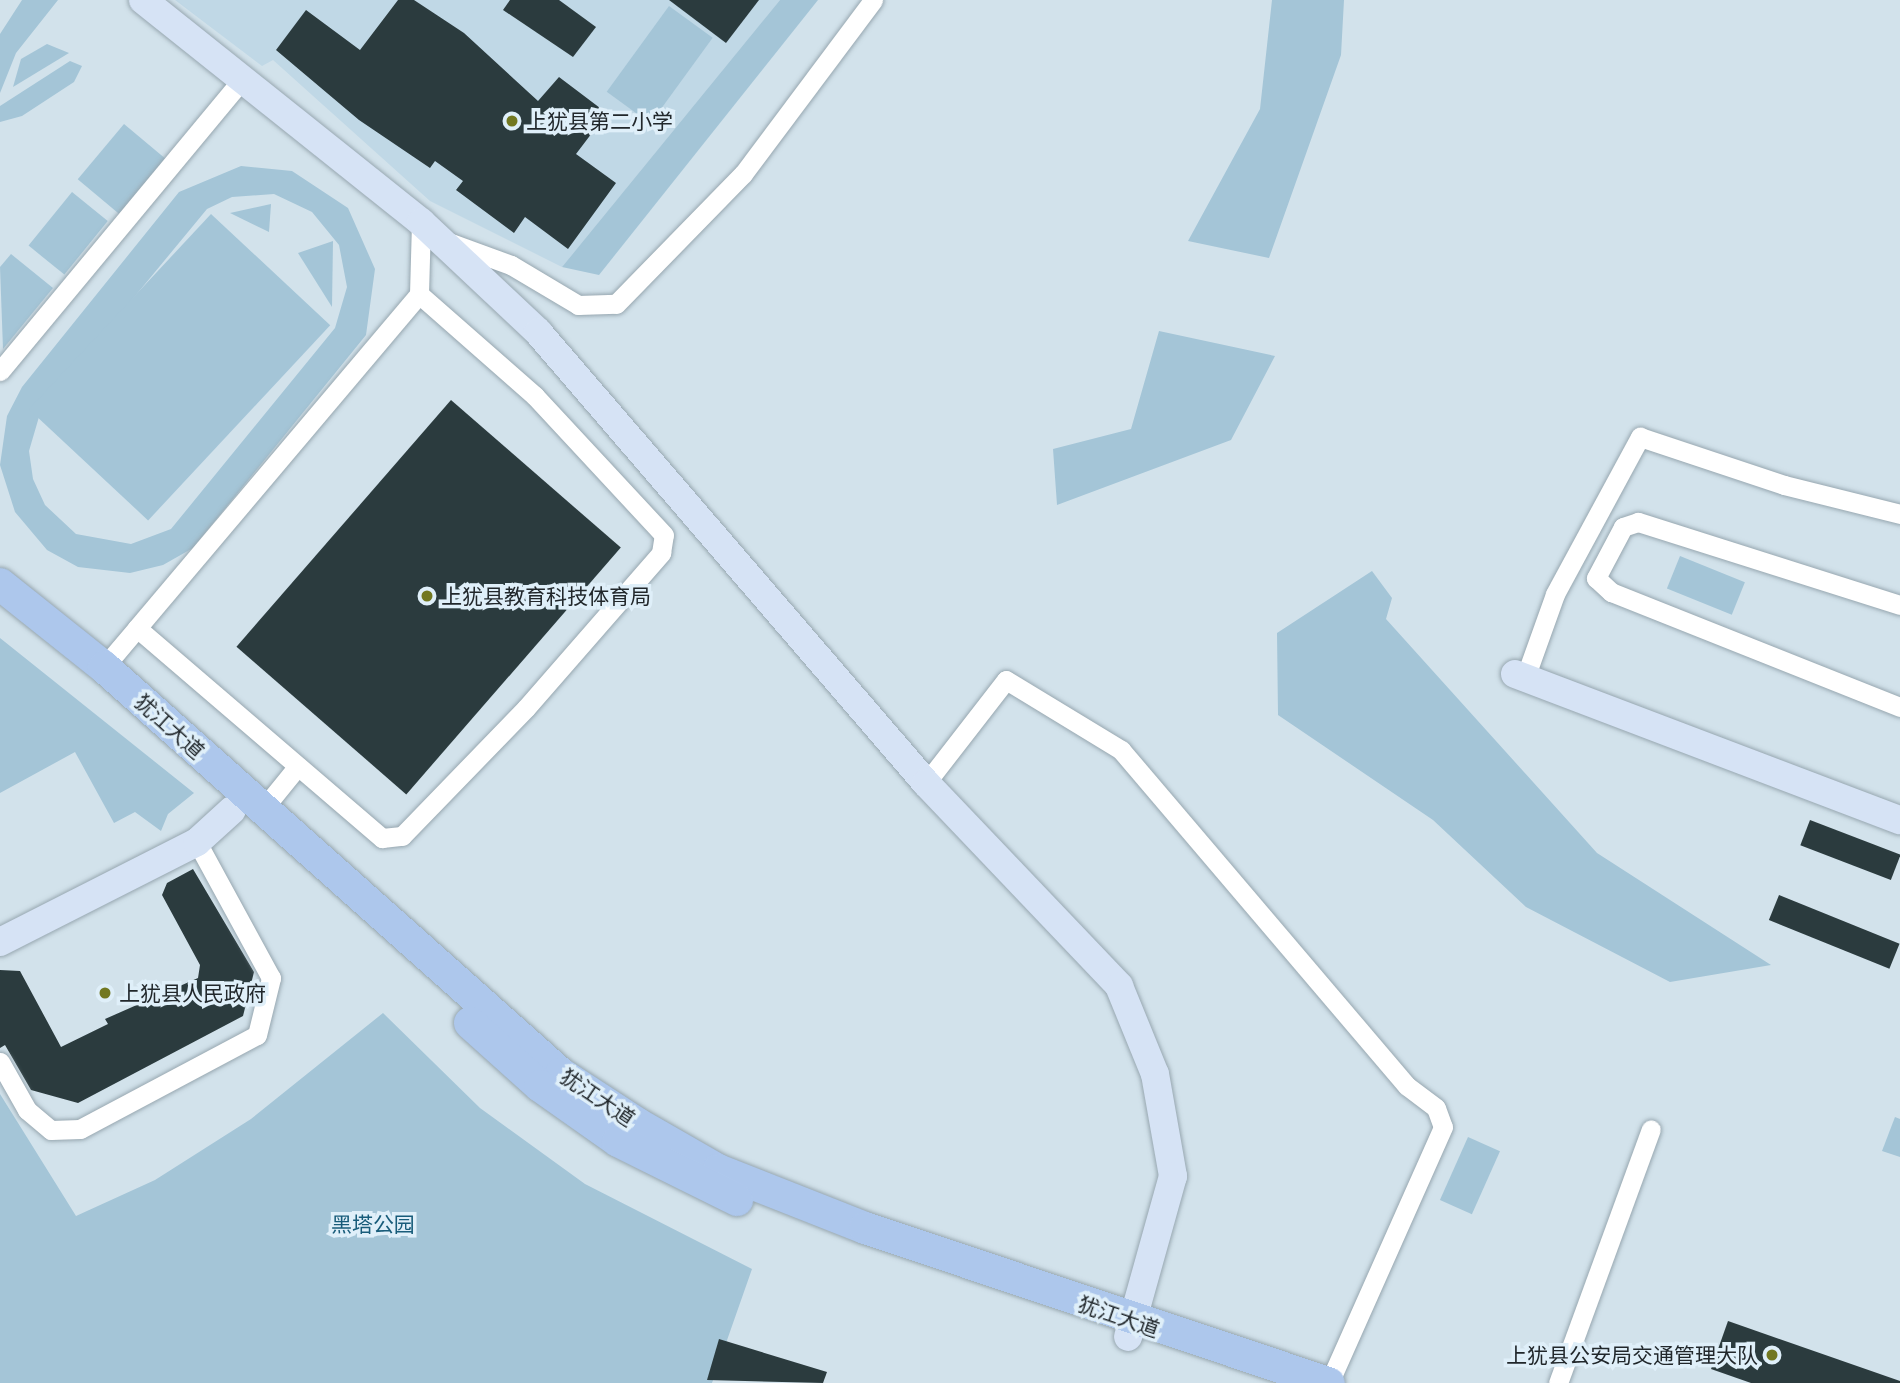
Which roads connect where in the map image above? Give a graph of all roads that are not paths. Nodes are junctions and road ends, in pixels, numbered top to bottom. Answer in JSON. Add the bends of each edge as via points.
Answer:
{"nodes":[{"id":1,"x":143,"y":0,"type":"edge"},
{"id":2,"x":873,"y":0,"type":"edge"},
{"id":3,"x":242,"y":79,"type":"junction"},
{"id":4,"x":431,"y":231,"type":"junction"},
{"id":5,"x":419,"y":294,"type":"junction"},
{"id":6,"x":0,"y":371,"type":"edge"},
{"id":7,"x":1900,"y":514,"type":"edge"},
{"id":8,"x":0,"y":584,"type":"edge"},
{"id":9,"x":1900,"y":605,"type":"edge"},
{"id":10,"x":0,"y":612,"type":"edge"},
{"id":11,"x":138,"y":628,"type":"junction"},
{"id":12,"x":104,"y":667,"type":"junction"},
{"id":13,"x":1520,"y":676,"type":"joint"},
{"id":14,"x":1900,"y":707,"type":"edge"},
{"id":15,"x":298,"y":766,"type":"junction"},
{"id":16,"x":926,"y":783,"type":"junction"},
{"id":17,"x":248,"y":810,"type":"junction"},
{"id":18,"x":1900,"y":820,"type":"edge"},
{"id":19,"x":197,"y":842,"type":"junction"},
{"id":20,"x":0,"y":942,"type":"edge"},
{"id":21,"x":0,"y":1062,"type":"edge"},
{"id":22,"x":1651,"y":1129,"type":"dead end"},
{"id":23,"x":1130,"y":1329,"type":"junction"},
{"id":24,"x":1275,"y":1383,"type":"edge"},
{"id":25,"x":1329,"y":1383,"type":"edge"},
{"id":26,"x":1558,"y":1383,"type":"edge"}],
"edges":[{"from":1,"to":3,"type":"street"},
{"from":2,"to":4,"type":"street","via":[[743,174],[616,304],[578,304],[511,265]]},
{"from":3,"to":4,"type":"street"},
{"from":3,"to":6,"type":"street"},
{"from":4,"to":5,"type":"street"},
{"from":4,"to":16,"type":"street","via":[[538,332]]},
{"from":5,"to":11,"type":"street"},
{"from":5,"to":15,"type":"street","via":[[535,396],[664,535],[661,553],[526,708],[402,836],[382,838]]},
{"from":7,"to":13,"type":"street","via":[[1784,485],[1640,437],[1555,593]]},
{"from":8,"to":12,"type":"main road","name":"犹江大道"},
{"from":9,"to":14,"type":"street","via":[[1638,522],[1623,527],[1596,578],[1611,593]]},
{"from":10,"to":17,"type":"main road","name":"犹江大道"},
{"from":11,"to":12,"type":"street"},
{"from":11,"to":15,"type":"street"},
{"from":12,"to":17,"type":"main road","name":"犹江大道"},
{"from":13,"to":18,"type":"street"},
{"from":15,"to":17,"type":"street"},
{"from":16,"to":23,"type":"street","via":[[1119,986],[1136,1015],[1170,1138],[1172,1177]]},
{"from":16,"to":25,"type":"street","via":[[1006,680],[1121,750],[1407,1086],[1436,1108],[1443,1128]]},
{"from":17,"to":19,"type":"street"},
{"from":17,"to":23,"type":"main road","name":"犹江大道","via":[[540,1086],[618,1141],[710,1190]]},
{"from":19,"to":20,"type":"street"},
{"from":19,"to":21,"type":"street","via":[[271,978],[257,1035],[80,1129],[51,1130],[43,1124],[27,1110]]},
{"from":22,"to":26,"type":"street"},
{"from":23,"to":24,"type":"main road","name":"犹江大道"},
{"from":23,"to":25,"type":"main road","name":"犹江大道"}]}
